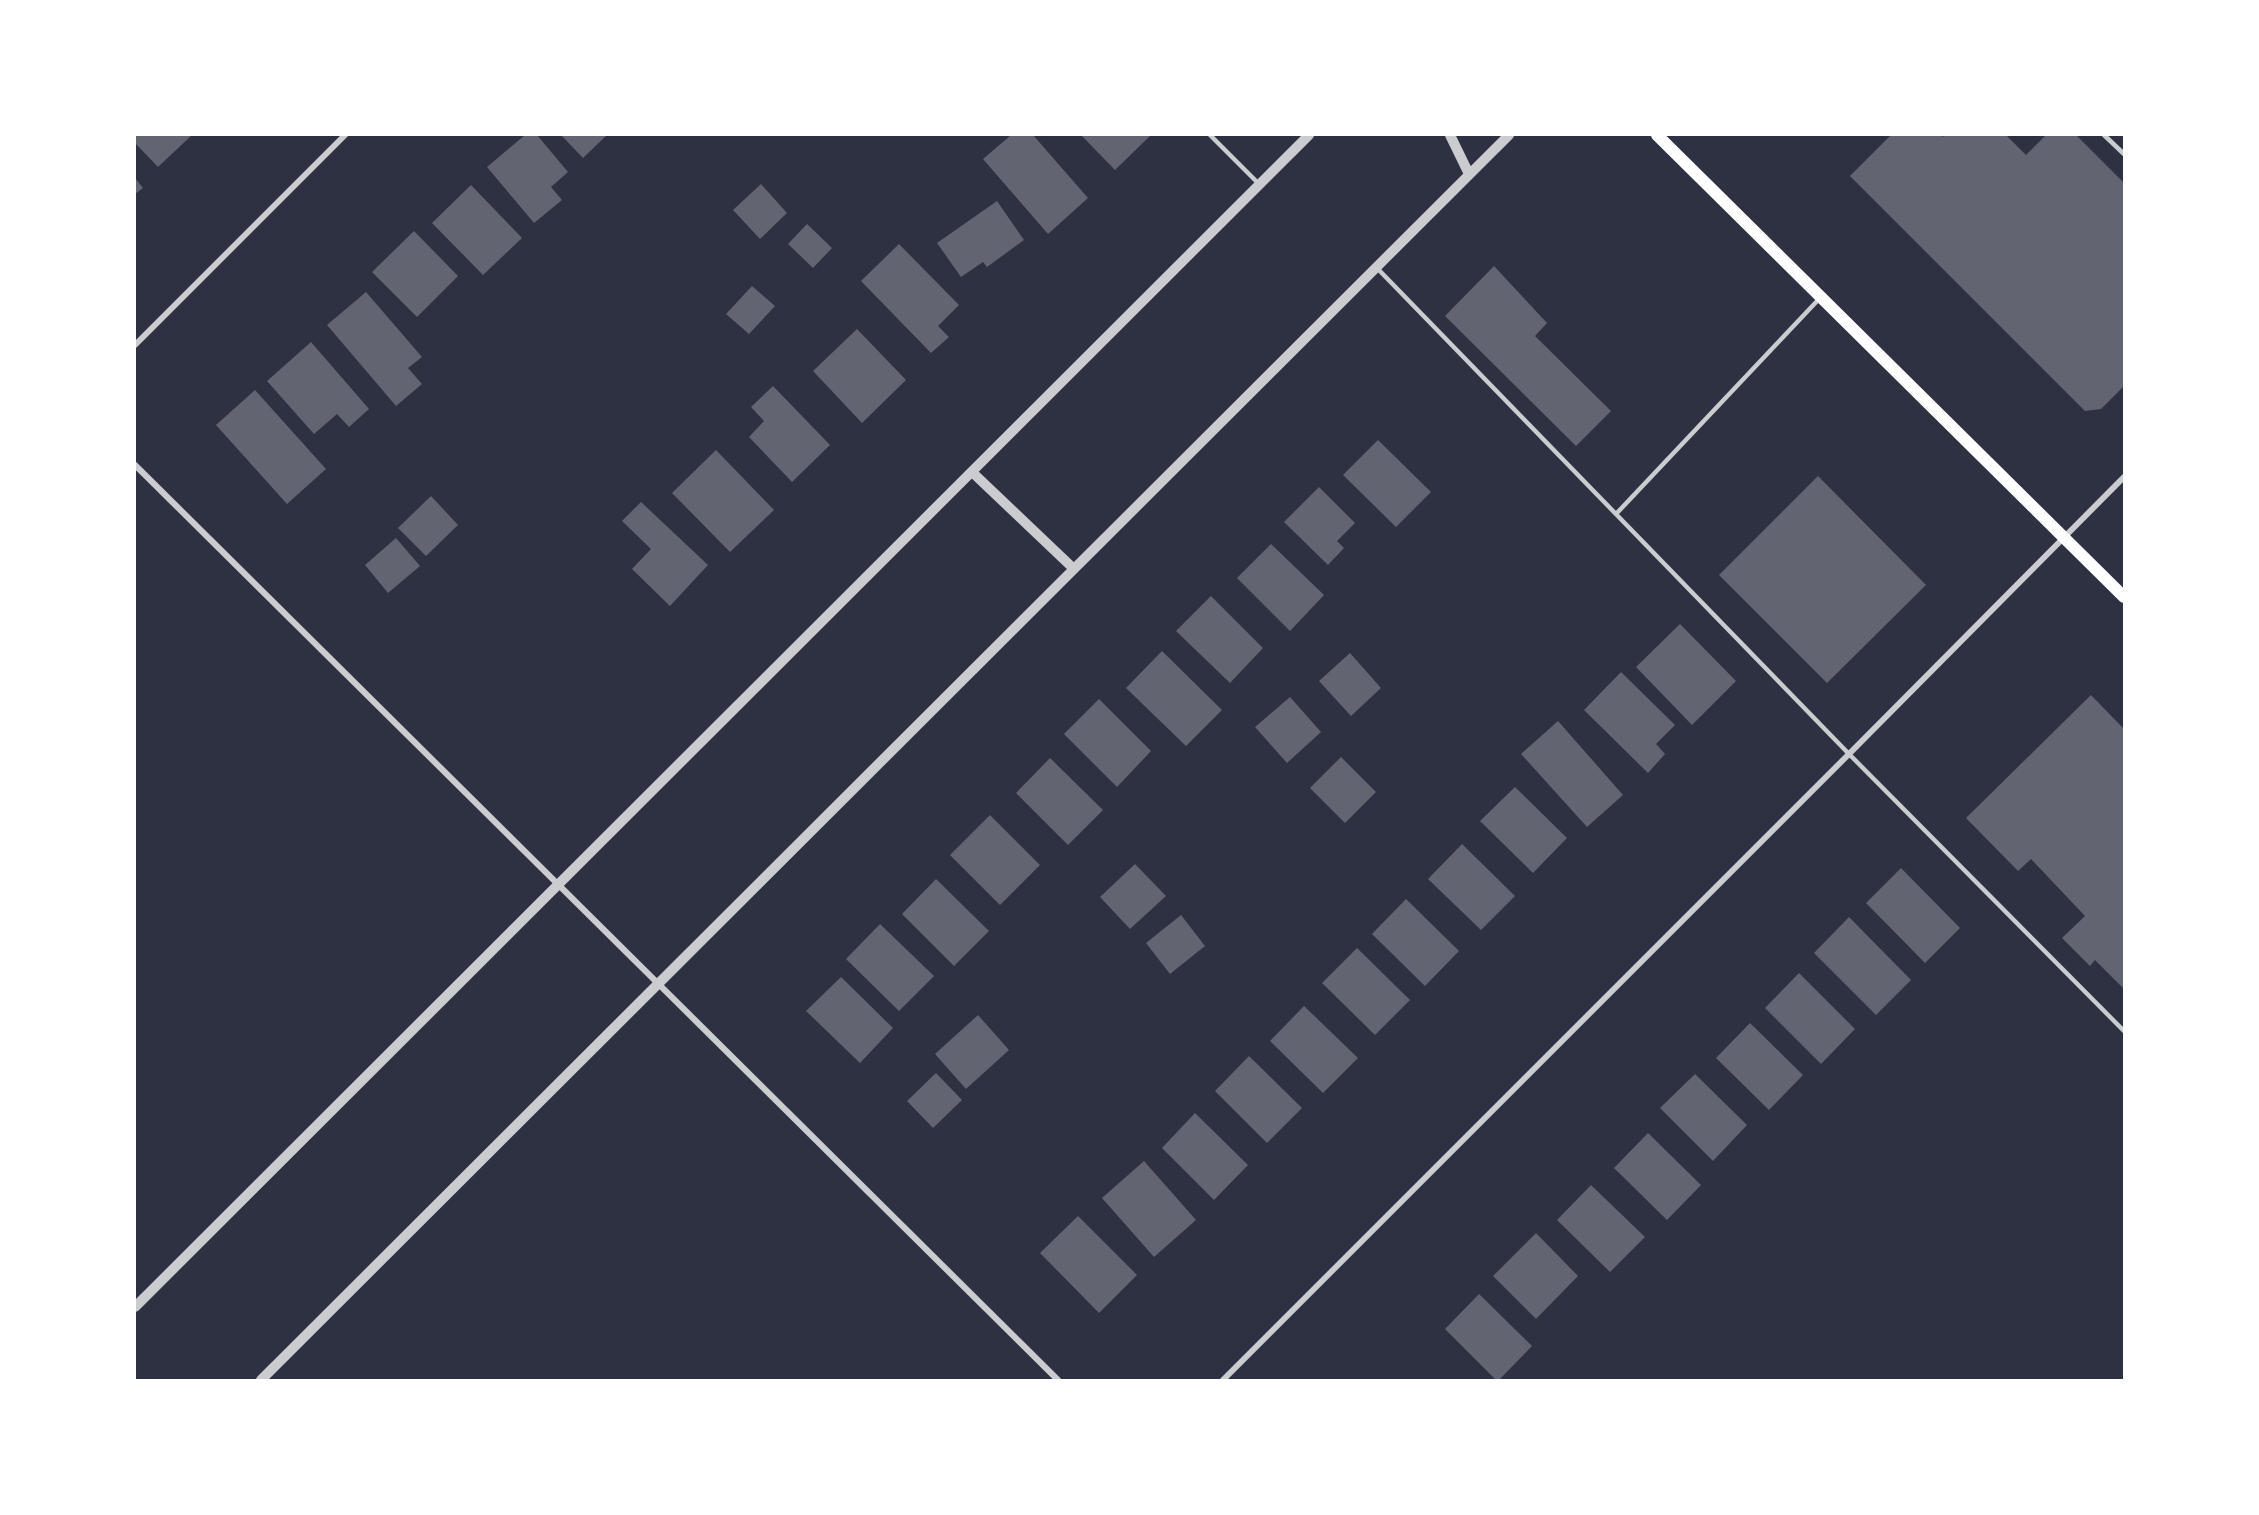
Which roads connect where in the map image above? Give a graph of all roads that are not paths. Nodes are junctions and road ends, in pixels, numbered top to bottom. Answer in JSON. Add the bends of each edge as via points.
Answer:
{"nodes":[{"id":1,"x":345,"y":135,"type":"edge"},
{"id":2,"x":1210,"y":135,"type":"edge"},
{"id":3,"x":1309,"y":135,"type":"edge"},
{"id":4,"x":1450,"y":135,"type":"edge"},
{"id":5,"x":1509,"y":135,"type":"edge"},
{"id":6,"x":1657,"y":135,"type":"edge"},
{"id":7,"x":2104,"y":135,"type":"edge"},
{"id":8,"x":2124,"y":154,"type":"edge"},
{"id":9,"x":1469,"y":174,"type":"junction"},
{"id":10,"x":1260,"y":185,"type":"junction"},
{"id":11,"x":1376,"y":267,"type":"junction"},
{"id":12,"x":1821,"y":297,"type":"junction"},
{"id":13,"x":135,"y":345,"type":"edge"},
{"id":14,"x":135,"y":465,"type":"edge"},
{"id":15,"x":972,"y":472,"type":"junction"},
{"id":16,"x":2124,"y":477,"type":"edge"},
{"id":17,"x":1616,"y":514,"type":"junction"},
{"id":18,"x":2063,"y":538,"type":"junction"},
{"id":19,"x":1074,"y":568,"type":"junction"},
{"id":20,"x":2124,"y":597,"type":"edge"},
{"id":21,"x":1849,"y":754,"type":"junction"},
{"id":22,"x":559,"y":884,"type":"junction"},
{"id":23,"x":658,"y":983,"type":"junction"},
{"id":24,"x":2124,"y":1031,"type":"edge"},
{"id":25,"x":135,"y":1307,"type":"edge"},
{"id":26,"x":261,"y":1380,"type":"edge"},
{"id":27,"x":1058,"y":1380,"type":"edge"},
{"id":28,"x":1223,"y":1380,"type":"edge"}],
"edges":[{"from":1,"to":13,"type":"street"},
{"from":2,"to":10,"type":"lane"},
{"from":3,"to":10,"type":"street"},
{"from":4,"to":9,"type":"street"},
{"from":5,"to":9,"type":"street"},
{"from":6,"to":12,"type":"main road"},
{"from":7,"to":8,"type":"lane"},
{"from":9,"to":11,"type":"street"},
{"from":10,"to":15,"type":"street"},
{"from":11,"to":17,"type":"lane"},
{"from":11,"to":19,"type":"street"},
{"from":12,"to":17,"type":"lane"},
{"from":12,"to":18,"type":"main road"},
{"from":14,"to":22,"type":"street"},
{"from":15,"to":19,"type":"street"},
{"from":15,"to":22,"type":"street"},
{"from":16,"to":18,"type":"street"},
{"from":17,"to":21,"type":"lane"},
{"from":18,"to":20,"type":"main road"},
{"from":18,"to":21,"type":"street"},
{"from":19,"to":23,"type":"street"},
{"from":21,"to":24,"type":"lane"},
{"from":21,"to":28,"type":"street"},
{"from":22,"to":23,"type":"street"},
{"from":22,"to":25,"type":"street"},
{"from":23,"to":26,"type":"street"},
{"from":23,"to":27,"type":"street"}]}
